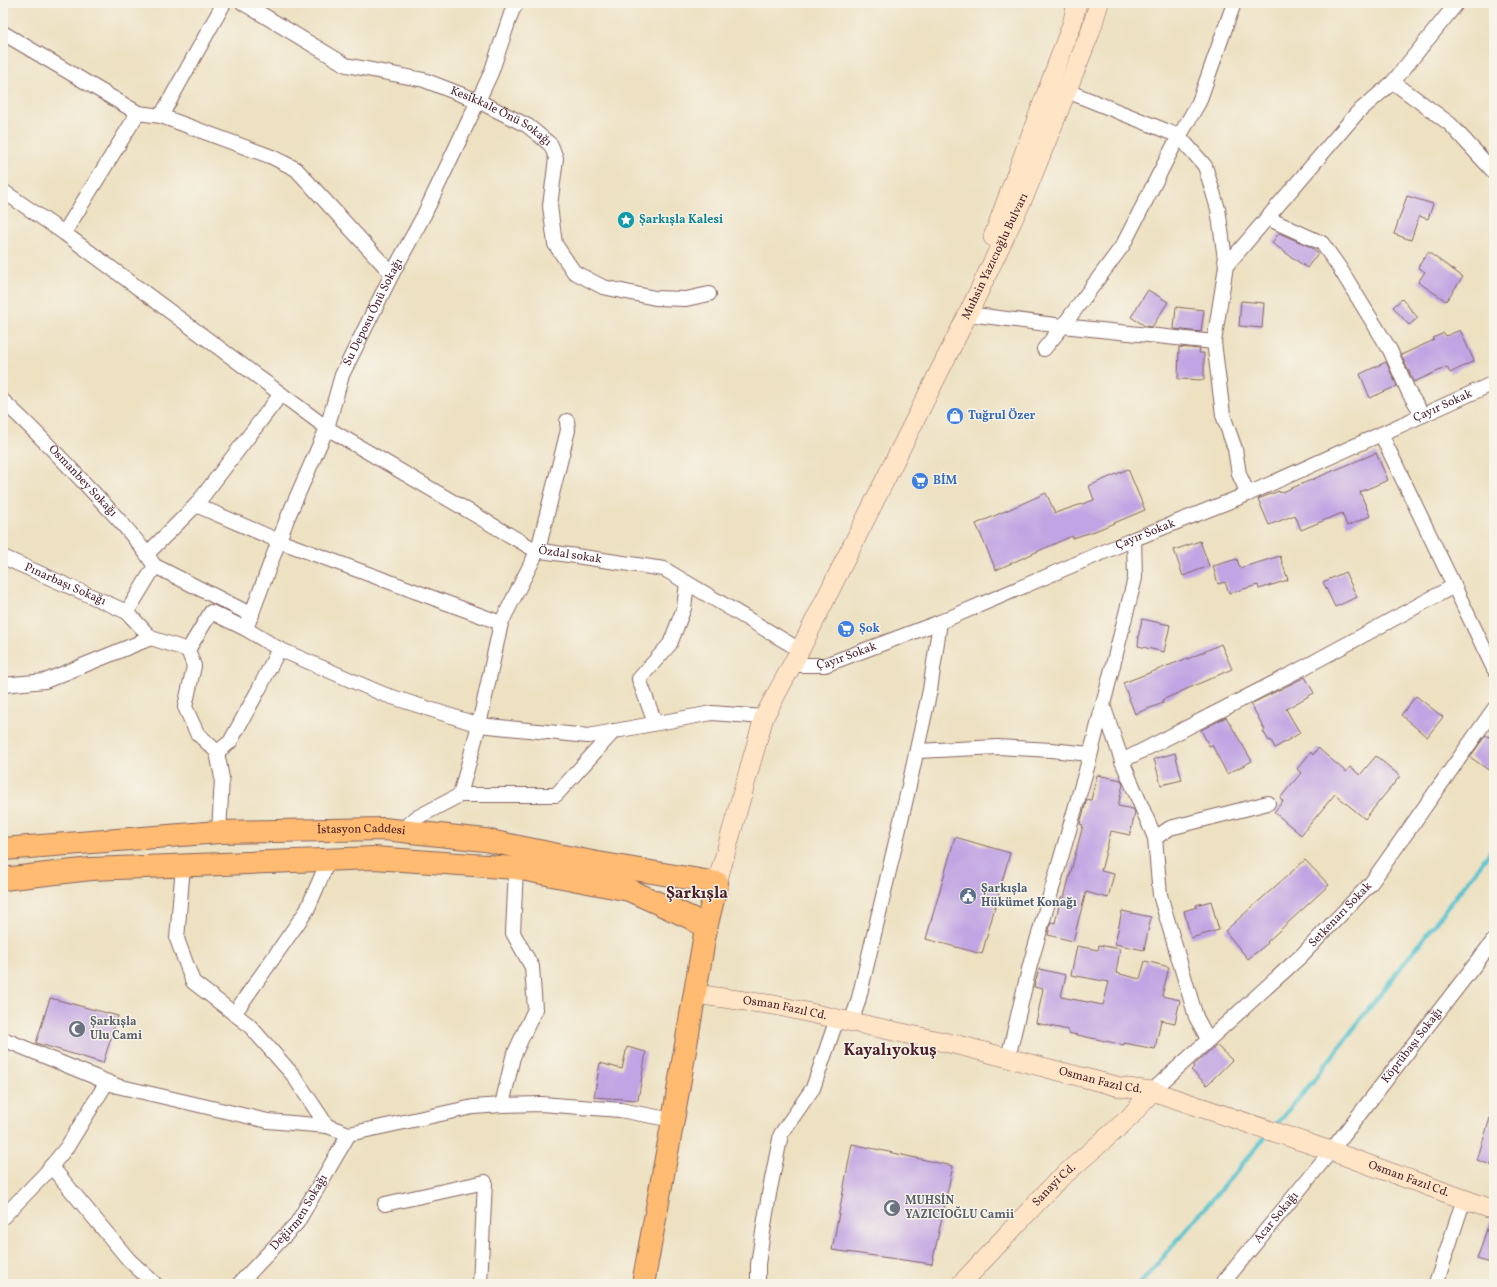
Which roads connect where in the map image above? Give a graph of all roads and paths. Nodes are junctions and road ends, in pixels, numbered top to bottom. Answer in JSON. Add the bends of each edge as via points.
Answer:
{"nodes":[{"id":1,"x":224,"y":3,"type":"edge"},
{"id":2,"x":243,"y":3,"type":"edge"},
{"id":3,"x":517,"y":3,"type":"edge"},
{"id":4,"x":1077,"y":3,"type":"edge"},
{"id":5,"x":1099,"y":3,"type":"edge"},
{"id":6,"x":1234,"y":3,"type":"edge"},
{"id":7,"x":1457,"y":3,"type":"edge"},
{"id":8,"x":3,"y":33,"type":"edge"},
{"id":9,"x":1393,"y":82,"type":"junction"},
{"id":10,"x":1067,"y":91,"type":"junction"},
{"id":11,"x":478,"y":102,"type":"junction"},
{"id":12,"x":138,"y":113,"type":"junction"},
{"id":13,"x":161,"y":116,"type":"junction"},
{"id":14,"x":1179,"y":136,"type":"junction"},
{"id":15,"x":1494,"y":172,"type":"edge"},
{"id":16,"x":3,"y":191,"type":"edge"},
{"id":17,"x":1267,"y":218,"type":"junction"},
{"id":18,"x":64,"y":233,"type":"junction"},
{"id":19,"x":1226,"y":266,"type":"junction"},
{"id":20,"x":392,"y":274,"type":"junction"},
{"id":21,"x":709,"y":294,"type":"dead end"},
{"id":22,"x":968,"y":314,"type":"junction"},
{"id":23,"x":1063,"y":326,"type":"junction"},
{"id":24,"x":1214,"y":342,"type":"junction"},
{"id":25,"x":1044,"y":349,"type":"dead end"},
{"id":26,"x":1494,"y":384,"type":"edge"},
{"id":27,"x":281,"y":394,"type":"junction"},
{"id":28,"x":3,"y":401,"type":"edge"},
{"id":29,"x":1423,"y":416,"type":"junction"},
{"id":30,"x":567,"y":421,"type":"dead end"},
{"id":31,"x":327,"y":428,"type":"junction"},
{"id":32,"x":1381,"y":434,"type":"junction"},
{"id":33,"x":1248,"y":494,"type":"junction"},
{"id":34,"x":196,"y":505,"type":"junction"},
{"id":35,"x":1134,"y":539,"type":"junction"},
{"id":36,"x":279,"y":541,"type":"junction"},
{"id":37,"x":538,"y":550,"type":"junction"},
{"id":38,"x":147,"y":554,"type":"junction"},
{"id":39,"x":3,"y":557,"type":"edge"},
{"id":40,"x":155,"y":566,"type":"junction"},
{"id":41,"x":687,"y":583,"type":"junction"},
{"id":42,"x":1454,"y":586,"type":"junction"},
{"id":43,"x":127,"y":612,"type":"junction"},
{"id":44,"x":252,"y":615,"type":"junction"},
{"id":45,"x":940,"y":622,"type":"junction"},
{"id":46,"x":501,"y":623,"type":"junction"},
{"id":47,"x":246,"y":628,"type":"junction"},
{"id":48,"x":151,"y":638,"type":"junction"},
{"id":49,"x":279,"y":649,"type":"junction"},
{"id":50,"x":188,"y":650,"type":"junction"},
{"id":51,"x":796,"y":658,"type":"junction"},
{"id":52,"x":1494,"y":669,"type":"edge"},
{"id":53,"x":3,"y":685,"type":"edge"},
{"id":54,"x":1103,"y":705,"type":"junction"},
{"id":55,"x":1494,"y":709,"type":"edge"},
{"id":56,"x":764,"y":717,"type":"junction"},
{"id":57,"x":655,"y":723,"type":"junction"},
{"id":58,"x":479,"y":725,"type":"junction"},
{"id":59,"x":614,"y":731,"type":"junction"},
{"id":60,"x":917,"y":751,"type":"junction"},
{"id":61,"x":217,"y":752,"type":"junction"},
{"id":62,"x":1090,"y":754,"type":"junction"},
{"id":63,"x":1122,"y":761,"type":"junction"},
{"id":64,"x":460,"y":795,"type":"junction"},
{"id":65,"x":1268,"y":803,"type":"dead end"},
{"id":66,"x":400,"y":831,"type":"junction"},
{"id":67,"x":219,"y":832,"type":"junction"},
{"id":68,"x":1155,"y":838,"type":"junction"},
{"id":69,"x":3,"y":850,"type":"edge"},
{"id":70,"x":329,"y":859,"type":"junction"},
{"id":71,"x":183,"y":865,"type":"junction"},
{"id":72,"x":516,"y":868,"type":"junction"},
{"id":73,"x":3,"y":879,"type":"edge"},
{"id":74,"x":717,"y":883,"type":"junction"},
{"id":75,"x":706,"y":928,"type":"junction"},
{"id":76,"x":1494,"y":940,"type":"edge"},
{"id":77,"x":695,"y":994,"type":"junction"},
{"id":78,"x":234,"y":1014,"type":"junction"},
{"id":79,"x":844,"y":1021,"type":"junction"},
{"id":80,"x":3,"y":1039,"type":"edge"},
{"id":81,"x":1208,"y":1039,"type":"junction"},
{"id":82,"x":1008,"y":1058,"type":"junction"},
{"id":83,"x":107,"y":1082,"type":"junction"},
{"id":84,"x":1152,"y":1091,"type":"junction"},
{"id":85,"x":502,"y":1105,"type":"junction"},
{"id":86,"x":673,"y":1120,"type":"junction"},
{"id":87,"x":327,"y":1126,"type":"junction"},
{"id":88,"x":349,"y":1134,"type":"junction"},
{"id":89,"x":1325,"y":1149,"type":"junction"},
{"id":90,"x":52,"y":1166,"type":"junction"},
{"id":91,"x":1464,"y":1199,"type":"junction"},
{"id":92,"x":385,"y":1204,"type":"dead end"},
{"id":93,"x":1494,"y":1210,"type":"edge"},
{"id":94,"x":3,"y":1217,"type":"edge"},
{"id":95,"x":155,"y":1284,"type":"edge"},
{"id":96,"x":240,"y":1284,"type":"edge"},
{"id":97,"x":480,"y":1284,"type":"edge"},
{"id":98,"x":643,"y":1284,"type":"edge"},
{"id":99,"x":758,"y":1284,"type":"edge"},
{"id":100,"x":961,"y":1284,"type":"edge"},
{"id":101,"x":1222,"y":1284,"type":"edge"},
{"id":102,"x":1436,"y":1284,"type":"edge"}],
"edges":[{"from":1,"to":13,"type":"street"},
{"from":2,"to":11,"type":"street","name":"Kesikkale Önü Sokağı","via":[[346,64],[424,80]]},
{"from":3,"to":11,"type":"street","name":"Su Deposu Önü Sokağı"},
{"from":4,"to":22,"type":"main road","name":"Muhsin Yazıcıoğlu Bulvarı","via":[[1072,24],[1003,208]]},
{"from":5,"to":10,"type":"main road","name":"Muhsin Yazıcıoğlu Bulvarı"},
{"from":6,"to":14,"type":"street","via":[[1198,102]]},
{"from":7,"to":9,"type":"street"},
{"from":8,"to":12,"type":"street"},
{"from":9,"to":15,"type":"street","via":[[1450,124]]},
{"from":9,"to":17,"type":"street","via":[[1357,113]]},
{"from":10,"to":14,"type":"street"},
{"from":10,"to":22,"type":"main road","name":"Muhsin Yazıcıoğlu Bulvarı","via":[[1026,192]]},
{"from":11,"to":20,"type":"street","name":"Su Deposu Önü Sokağı","via":[[424,215]]},
{"from":11,"to":21,"type":"street","name":"Kesikkale Önü Sokağı","via":[[528,126],[551,146],[556,158],[550,206],[555,244],[574,272],[603,287],[655,298],[686,299]]},
{"from":12,"to":13,"type":"street"},
{"from":12,"to":18,"type":"street"},
{"from":13,"to":20,"type":"street","via":[[272,157],[296,170]]},
{"from":14,"to":19,"type":"street","via":[[1205,166],[1218,209]]},
{"from":14,"to":23,"type":"street","via":[[1123,245]]},
{"from":16,"to":18,"type":"street","name":"Özdal sokak"},
{"from":17,"to":19,"type":"street"},
{"from":17,"to":29,"type":"street","via":[[1322,243],[1390,350],[1409,393]]},
{"from":18,"to":27,"type":"street","name":"Özdal sokak"},
{"from":19,"to":24,"type":"street"},
{"from":20,"to":31,"type":"street","name":"Su Deposu Önü Sokağı","via":[[342,375]]},
{"from":22,"to":23,"type":"street"},
{"from":22,"to":51,"type":"main road"},
{"from":23,"to":24,"type":"street"},
{"from":23,"to":25,"type":"street"},
{"from":24,"to":33,"type":"street","via":[[1223,415],[1235,449],[1239,474]]},
{"from":26,"to":29,"type":"street","name":"Çayır Sokak"},
{"from":27,"to":31,"type":"street","name":"Özdal sokak"},
{"from":27,"to":34,"type":"street"},
{"from":28,"to":38,"type":"street","name":"Osmanbey Sokağı","via":[[64,462],[140,543]]},
{"from":29,"to":32,"type":"street","name":"Çayır Sokak"},
{"from":30,"to":37,"type":"street","via":[[568,430]]},
{"from":31,"to":36,"type":"street","name":"Su Deposu Önü Sokağı"},
{"from":31,"to":37,"type":"street","name":"Özdal sokak"},
{"from":32,"to":33,"type":"street","name":"Çayır Sokak"},
{"from":32,"to":42,"type":"street"},
{"from":33,"to":35,"type":"street","name":"Çayır Sokak"},
{"from":34,"to":36,"type":"street"},
{"from":34,"to":38,"type":"street"},
{"from":35,"to":45,"type":"street","name":"Çayır Sokak"},
{"from":35,"to":54,"type":"street","via":[[1135,578]]},
{"from":36,"to":44,"type":"street","name":"Su Deposu Önü Sokağı"},
{"from":36,"to":46,"type":"street"},
{"from":37,"to":41,"type":"street","name":"Özdal sokak","via":[[664,569]]},
{"from":37,"to":46,"type":"street"},
{"from":38,"to":40,"type":"street","name":"Osmanbey Sokağı"},
{"from":39,"to":43,"type":"street","name":"Pınarbaşı Sokağı"},
{"from":40,"to":43,"type":"street"},
{"from":40,"to":44,"type":"street"},
{"from":41,"to":51,"type":"street","name":"Özdal sokak"},
{"from":41,"to":57,"type":"street","via":[[684,608],[670,644],[639,679]]},
{"from":42,"to":52,"type":"street"},
{"from":42,"to":63,"type":"street","via":[[1301,669]]},
{"from":43,"to":48,"type":"street"},
{"from":44,"to":47,"type":"street","name":"Su Deposu Önü Sokağı"},
{"from":45,"to":51,"type":"street","name":"Çayır Sokak","via":[[825,665]]},
{"from":45,"to":60,"type":"street","via":[[930,690]]},
{"from":46,"to":58,"type":"street"},
{"from":47,"to":49,"type":"street"},
{"from":47,"to":50,"type":"street","via":[[211,612]]},
{"from":48,"to":50,"type":"street"},
{"from":48,"to":53,"type":"street","via":[[45,681]]},
{"from":49,"to":58,"type":"street","via":[[383,694]]},
{"from":49,"to":61,"type":"street","via":[[230,742]]},
{"from":50,"to":61,"type":"street","via":[[194,666],[185,707],[197,733]]},
{"from":51,"to":56,"type":"main road"},
{"from":54,"to":62,"type":"street"},
{"from":54,"to":63,"type":"street"},
{"from":55,"to":81,"type":"street","name":"Setkenarı Sokak","via":[[1371,883],[1301,956]]},
{"from":56,"to":57,"type":"street","via":[[712,713]]},
{"from":56,"to":74,"type":"main road"},
{"from":57,"to":59,"type":"street"},
{"from":58,"to":59,"type":"street","via":[[588,736]]},
{"from":58,"to":64,"type":"street"},
{"from":59,"to":64,"type":"street","via":[[556,795]]},
{"from":60,"to":62,"type":"street","via":[[998,747]]},
{"from":60,"to":79,"type":"street","via":[[858,1002]]},
{"from":61,"to":67,"type":"street","via":[[222,778]]},
{"from":62,"to":82,"type":"street","via":[[1030,965]]},
{"from":63,"to":68,"type":"street"},
{"from":64,"to":66,"type":"street","via":[[416,818]]},
{"from":65,"to":68,"type":"street","via":[[1170,828]]},
{"from":66,"to":67,"type":"main road","name":"İstasyon Caddesi"},
{"from":66,"to":74,"type":"main road","name":"İstasyon Caddesi","via":[[485,840],[592,862]]},
{"from":67,"to":69,"type":"main road","name":"İstasyon Caddesi"},
{"from":68,"to":81,"type":"street","via":[[1160,895],[1196,1016]]},
{"from":70,"to":71,"type":"main road"},
{"from":70,"to":72,"type":"main road","via":[[374,858]]},
{"from":70,"to":78,"type":"street","via":[[307,910]]},
{"from":71,"to":73,"type":"main road","via":[[90,869]]},
{"from":71,"to":78,"type":"street","via":[[177,939],[193,982]]},
{"from":72,"to":75,"type":"main road","via":[[629,890],[691,918]]},
{"from":72,"to":85,"type":"street","via":[[513,933],[532,967],[534,1009],[513,1057]]},
{"from":74,"to":75,"type":"main road"},
{"from":75,"to":77,"type":"main road"},
{"from":76,"to":89,"type":"street","name":"Köprübaşı Sokağı"},
{"from":77,"to":79,"type":"main road","name":"Osman Fazıl Cd.","via":[[774,1006]]},
{"from":77,"to":86,"type":"main road"},
{"from":78,"to":87,"type":"street","via":[[250,1025],[293,1075]]},
{"from":79,"to":82,"type":"main road","name":"Osman Fazıl Cd."},
{"from":79,"to":99,"type":"street","via":[[813,1088],[782,1134],[768,1194],[759,1256]]},
{"from":80,"to":83,"type":"street"},
{"from":81,"to":84,"type":"street","name":"Setkenarı Sokak"},
{"from":82,"to":84,"type":"main road","name":"Osman Fazıl Cd.","via":[[1120,1087]]},
{"from":83,"to":87,"type":"street","via":[[268,1121]]},
{"from":83,"to":90,"type":"street","via":[[67,1147]]},
{"from":84,"to":89,"type":"main road","name":"Osman Fazıl Cd."},
{"from":84,"to":100,"type":"main road","name":"Sanayi Cd.","via":[[1129,1118],[1057,1181]]},
{"from":85,"to":86,"type":"street","via":[[541,1104],[620,1110]]},
{"from":85,"to":88,"type":"street","via":[[473,1107]]},
{"from":86,"to":98,"type":"main road"},
{"from":87,"to":88,"type":"street"},
{"from":88,"to":96,"type":"street","name":"Değirmen Sokağı","via":[[297,1223]]},
{"from":89,"to":91,"type":"main road","name":"Osman Fazıl Cd."},
{"from":89,"to":101,"type":"street","name":"Acar Sokağı"},
{"from":90,"to":94,"type":"street"},
{"from":90,"to":95,"type":"street","via":[[129,1260]]},
{"from":91,"to":93,"type":"main road","name":"Osman Fazıl Cd."},
{"from":91,"to":102,"type":"street"},
{"from":92,"to":97,"type":"street","via":[[486,1182]]}]}
